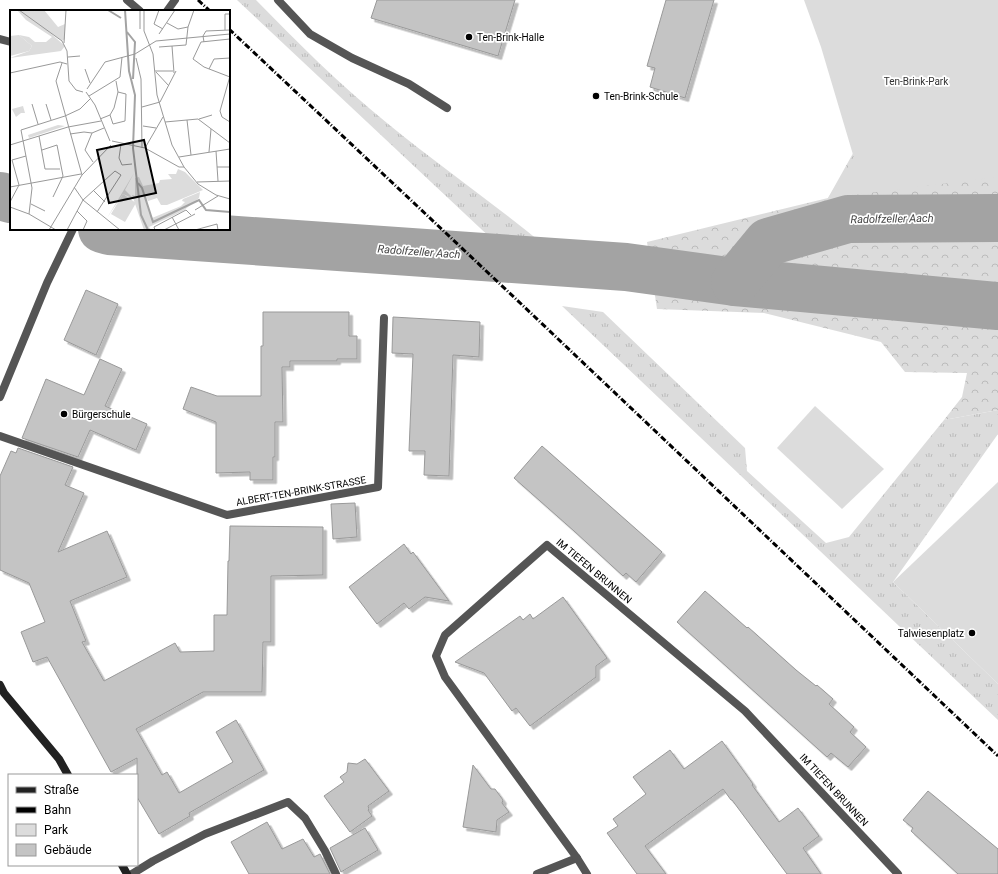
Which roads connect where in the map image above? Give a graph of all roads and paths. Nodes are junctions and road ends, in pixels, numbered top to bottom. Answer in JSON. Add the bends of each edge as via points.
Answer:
{"nodes":[{"id":1,"x":127,"y":0,"type":"edge"},
{"id":2,"x":175,"y":0,"type":"edge"},
{"id":3,"x":278,"y":0,"type":"edge"},
{"id":4,"x":139,"y":10,"type":"edge"},
{"id":5,"x":168,"y":10,"type":"edge"},
{"id":6,"x":0,"y":39,"type":"edge"},
{"id":7,"x":10,"y":42,"type":"edge"},
{"id":8,"x":447,"y":108,"type":"dead end"},
{"id":9,"x":71,"y":232,"type":"edge"},
{"id":10,"x":384,"y":318,"type":"dead end"},
{"id":11,"x":0,"y":397,"type":"edge"},
{"id":12,"x":0,"y":436,"type":"edge"},
{"id":13,"x":0,"y":685,"type":"edge"},
{"id":14,"x":2,"y":692,"type":"edge"},
{"id":15,"x":67,"y":774,"type":"edge"},
{"id":16,"x":577,"y":858,"type":"junction"},
{"id":17,"x":132,"y":874,"type":"edge"},
{"id":18,"x":336,"y":874,"type":"edge"},
{"id":19,"x":537,"y":874,"type":"edge"},
{"id":20,"x":587,"y":874,"type":"edge"},
{"id":21,"x":898,"y":874,"type":"edge"}],
"edges":[{"from":1,"to":4,"type":"street"},
{"from":2,"to":5,"type":"street"},
{"from":3,"to":8,"type":"street","via":[[310,34],[352,58],[409,84]]},
{"from":6,"to":7,"type":"street"},
{"from":9,"to":11,"type":"street"},
{"from":10,"to":12,"type":"street","name":"ALBERT-TEN-BRINK-STRASSE","via":[[378,487],[227,514]]},
{"from":13,"to":14,"type":"main road"},
{"from":14,"to":15,"type":"main road","via":[[59,760]]},
{"from":16,"to":19,"type":"street"},
{"from":16,"to":20,"type":"street","name":"IM TIEFEN BRUNNEN"},
{"from":16,"to":21,"type":"street","name":"IM TIEFEN BRUNNEN","via":[[445,677],[436,656],[445,635],[547,545],[745,711]]},
{"from":17,"to":18,"type":"street","via":[[205,834],[288,802],[305,818]]}]}
